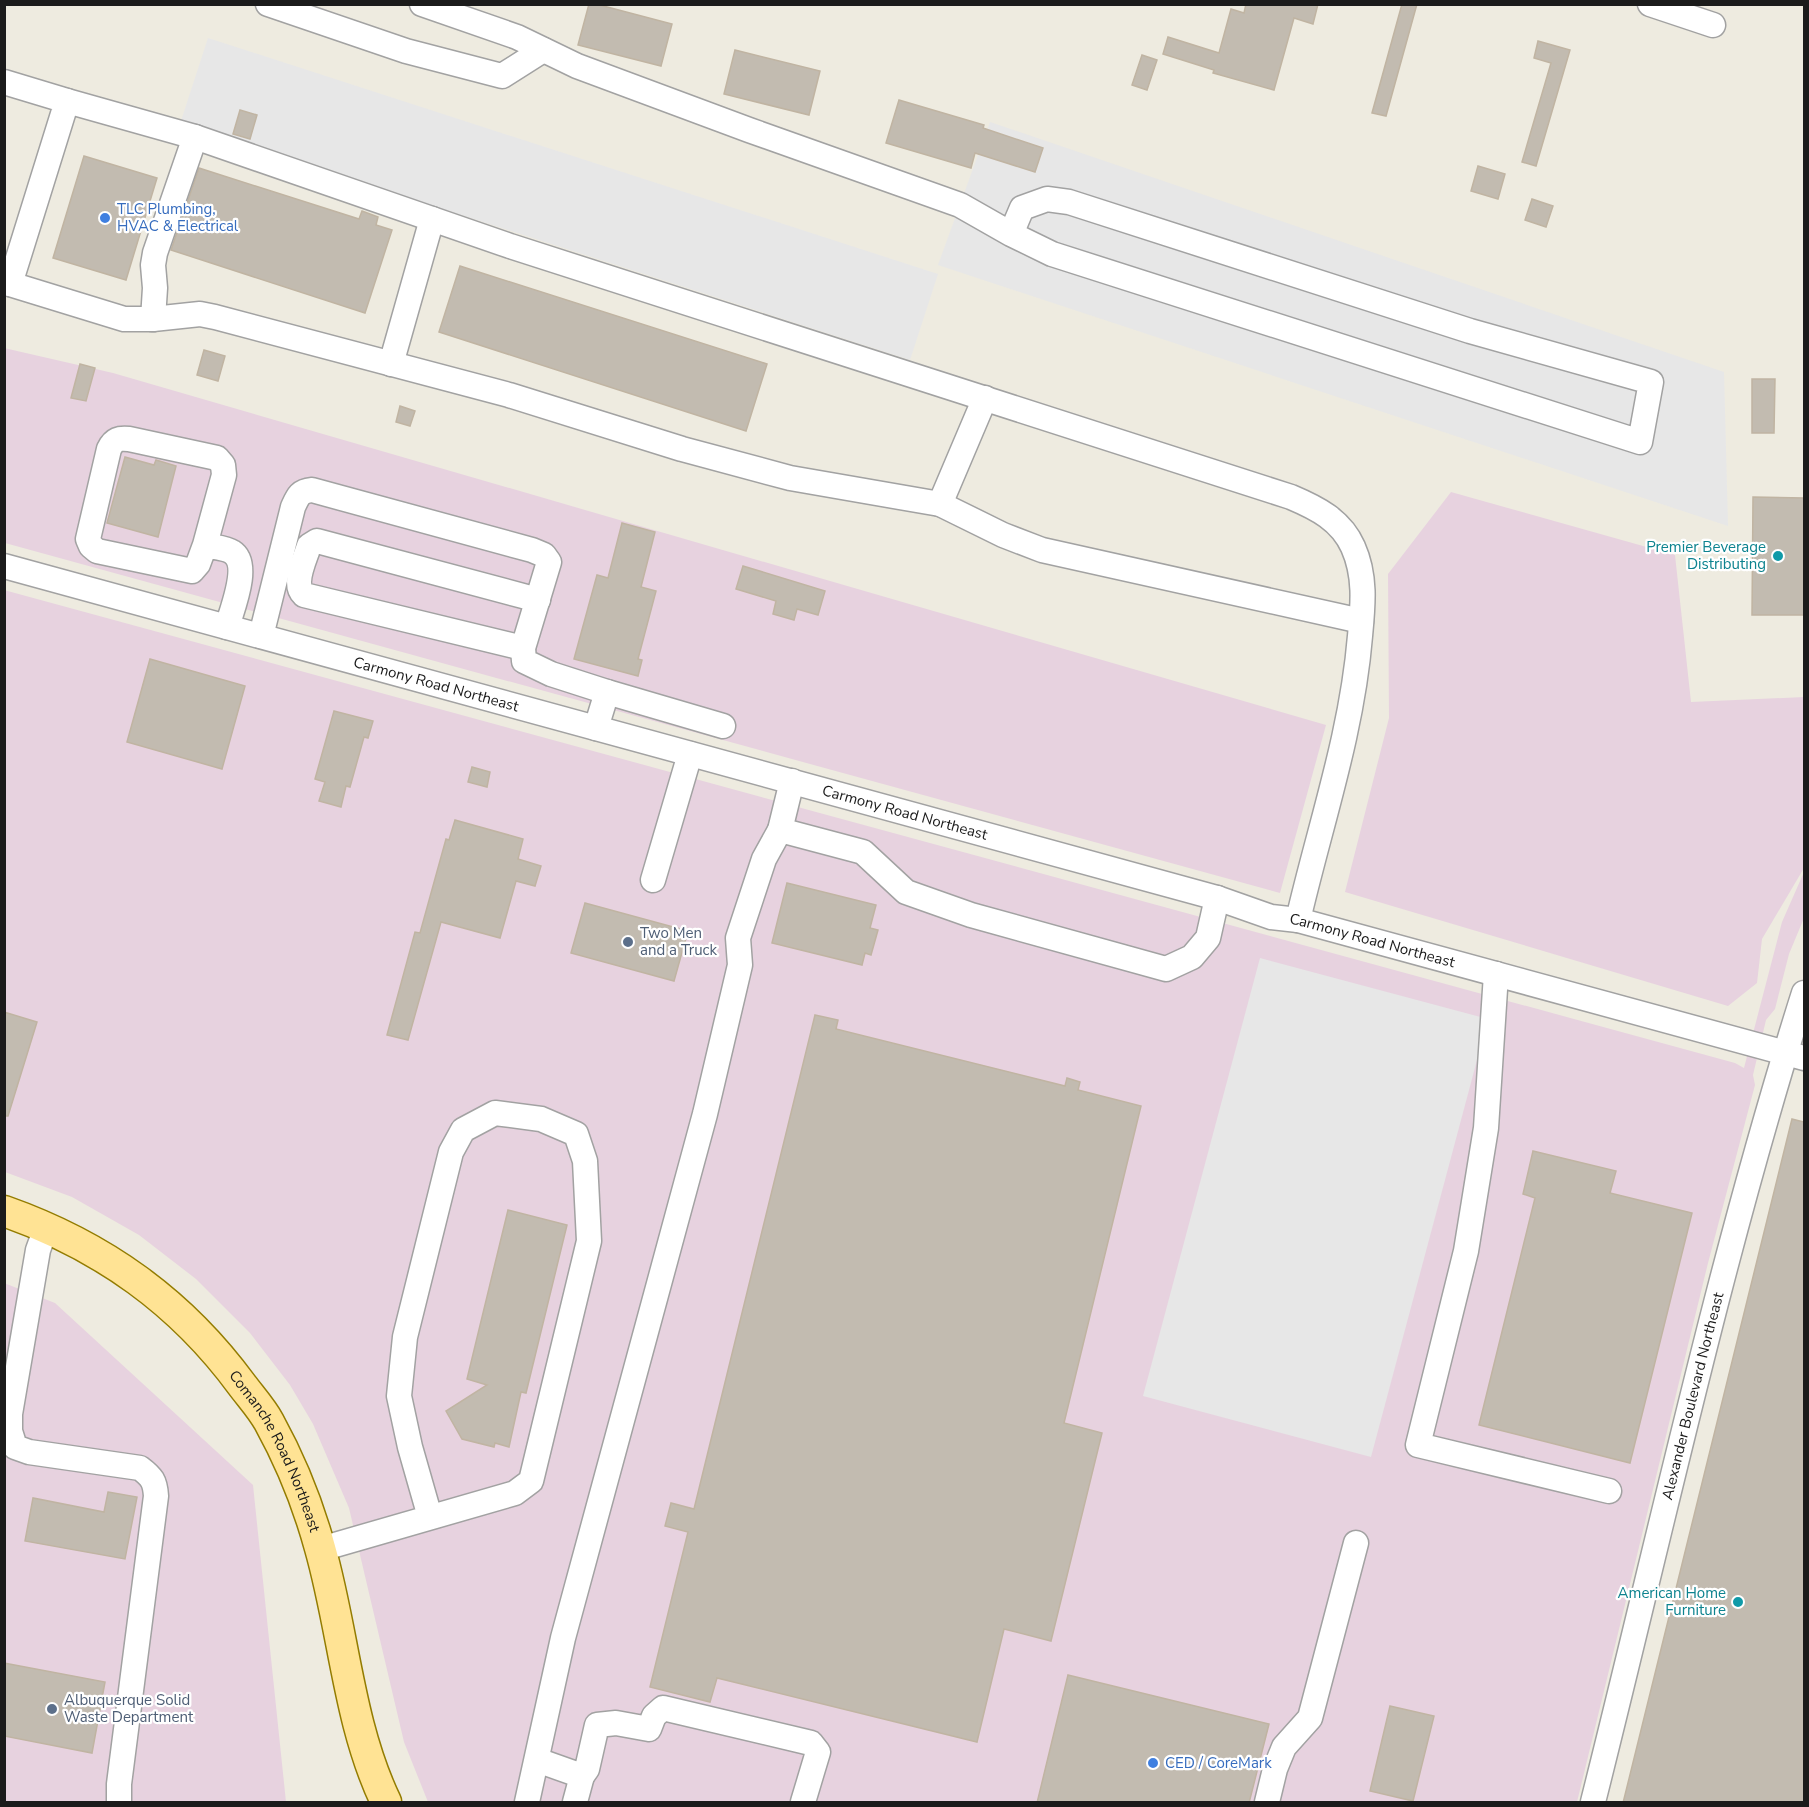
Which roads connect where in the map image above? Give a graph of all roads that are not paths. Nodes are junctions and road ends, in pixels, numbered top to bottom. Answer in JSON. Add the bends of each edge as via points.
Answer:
{"nodes":[{"id":1,"x":268,"y":4,"type":"edge"},
{"id":2,"x":422,"y":4,"type":"edge"},
{"id":3,"x":1650,"y":4,"type":"edge"},
{"id":4,"x":1713,"y":25,"type":"dead end"},
{"id":5,"x":543,"y":50,"type":"junction"},
{"id":6,"x":4,"y":82,"type":"edge"},
{"id":7,"x":67,"y":101,"type":"junction"},
{"id":8,"x":195,"y":137,"type":"junction"},
{"id":9,"x":432,"y":219,"type":"junction"},
{"id":10,"x":1011,"y":234,"type":"junction"},
{"id":11,"x":7,"y":284,"type":"edge"},
{"id":12,"x":153,"y":319,"type":"junction"},
{"id":13,"x":391,"y":364,"type":"junction"},
{"id":14,"x":986,"y":398,"type":"junction"},
{"id":15,"x":940,"y":504,"type":"junction"},
{"id":16,"x":205,"y":545,"type":"junction"},
{"id":17,"x":4,"y":566,"type":"edge"},
{"id":18,"x":538,"y":600,"type":"junction"},
{"id":19,"x":1362,"y":621,"type":"junction"},
{"id":20,"x":227,"y":627,"type":"junction"},
{"id":21,"x":261,"y":636,"type":"junction"},
{"id":22,"x":523,"y":648,"type":"junction"},
{"id":23,"x":607,"y":693,"type":"junction"},
{"id":24,"x":723,"y":726,"type":"dead end"},
{"id":25,"x":596,"y":728,"type":"junction"},
{"id":26,"x":690,"y":754,"type":"junction"},
{"id":27,"x":792,"y":781,"type":"junction"},
{"id":28,"x":780,"y":830,"type":"junction"},
{"id":29,"x":653,"y":880,"type":"dead end"},
{"id":30,"x":1217,"y":898,"type":"junction"},
{"id":31,"x":1298,"y":920,"type":"junction"},
{"id":32,"x":1496,"y":974,"type":"junction"},
{"id":33,"x":1804,"y":993,"type":"edge"},
{"id":34,"x":1795,"y":1055,"type":"edge"},
{"id":35,"x":4,"y":1211,"type":"edge"},
{"id":36,"x":46,"y":1228,"type":"junction"},
{"id":37,"x":9,"y":1387,"type":"edge"},
{"id":38,"x":1609,"y":1491,"type":"dead end"},
{"id":39,"x":430,"y":1516,"type":"junction"},
{"id":40,"x":1356,"y":1543,"type":"dead end"},
{"id":41,"x":321,"y":1549,"type":"junction"},
{"id":42,"x":537,"y":1760,"type":"junction"},
{"id":43,"x":582,"y":1776,"type":"junction"},
{"id":44,"x":119,"y":1803,"type":"edge"},
{"id":45,"x":386,"y":1803,"type":"edge"},
{"id":46,"x":527,"y":1803,"type":"edge"},
{"id":47,"x":575,"y":1803,"type":"edge"},
{"id":48,"x":803,"y":1803,"type":"edge"},
{"id":49,"x":1267,"y":1803,"type":"edge"},
{"id":50,"x":1593,"y":1803,"type":"edge"}],
"edges":[{"from":1,"to":5,"type":"street","via":[[406,51],[502,76]]},
{"from":2,"to":5,"type":"street"},
{"from":3,"to":4,"type":"street"},
{"from":5,"to":10,"type":"street","via":[[588,70],[960,205]]},
{"from":6,"to":7,"type":"street"},
{"from":7,"to":8,"type":"street"},
{"from":7,"to":11,"type":"street"},
{"from":8,"to":9,"type":"street"},
{"from":8,"to":12,"type":"street","via":[[155,253]]},
{"from":9,"to":13,"type":"street"},
{"from":9,"to":14,"type":"street"},
{"from":10,"to":10,"type":"street","via":[[1052,254],[1640,442],[1651,382],[1470,330],[1069,202],[1047,199],[1022,208]]},
{"from":11,"to":12,"type":"street","via":[[124,319]]},
{"from":12,"to":13,"type":"street","via":[[200,314]]},
{"from":13,"to":15,"type":"street","via":[[790,478]]},
{"from":14,"to":15,"type":"street"},
{"from":14,"to":19,"type":"street","via":[[1319,508],[1353,545],[1364,588]]},
{"from":15,"to":19,"type":"street","via":[[1042,550]]},
{"from":16,"to":16,"type":"street","via":[[224,465],[217,458],[162,446],[129,439],[113,441],[88,539],[90,546],[97,551],[192,571]]},
{"from":16,"to":20,"type":"street","via":[[232,552],[241,562]]},
{"from":17,"to":20,"type":"street","name":"Carmony Road Northeast"},
{"from":18,"to":21,"type":"street","via":[[549,562],[544,555],[312,490],[303,491],[293,507]]},
{"from":18,"to":22,"type":"street"},
{"from":18,"to":22,"type":"street","via":[[317,541],[309,546],[298,583],[304,595]]},
{"from":19,"to":31,"type":"street","via":[[1350,716]]},
{"from":20,"to":21,"type":"street","name":"Carmony Road Northeast"},
{"from":21,"to":25,"type":"street","name":"Carmony Road Northeast"},
{"from":22,"to":23,"type":"street","via":[[524,661]]},
{"from":23,"to":24,"type":"street"},
{"from":23,"to":25,"type":"street"},
{"from":25,"to":26,"type":"street","name":"Carmony Road Northeast"},
{"from":26,"to":27,"type":"street","name":"Carmony Road Northeast"},
{"from":26,"to":29,"type":"street"},
{"from":27,"to":28,"type":"street"},
{"from":27,"to":30,"type":"street","name":"Carmony Road Northeast"},
{"from":28,"to":30,"type":"street","via":[[863,852],[906,892],[971,915],[1166,969],[1192,957],[1208,938]]},
{"from":28,"to":42,"type":"street","via":[[764,859],[738,939],[740,965],[705,1114],[563,1638]]},
{"from":30,"to":31,"type":"street","name":"Carmony Road Northeast","via":[[1271,917]]},
{"from":31,"to":32,"type":"street","name":"Carmony Road Northeast"},
{"from":32,"to":34,"type":"street","name":"Carmony Road Northeast"},
{"from":32,"to":38,"type":"street","via":[[1485,1139],[1466,1251],[1418,1445]]},
{"from":33,"to":34,"type":"street","name":"Alexander Boulevard Northeast"},
{"from":34,"to":50,"type":"street","name":"Alexander Boulevard Northeast","via":[[1700,1370]]},
{"from":35,"to":36,"type":"main road","name":"Comanche Road Northeast"},
{"from":36,"to":37,"type":"street"},
{"from":36,"to":41,"type":"main road","name":"Comanche Road Northeast","via":[[106,1257],[171,1305],[227,1365],[268,1421],[302,1489]]},
{"from":37,"to":44,"type":"street","via":[[10,1431],[15,1447],[140,1468],[155,1484]]},
{"from":39,"to":39,"type":"street","via":[[515,1493],[531,1481],[590,1241],[585,1161],[576,1134],[541,1119],[495,1113],[463,1130],[451,1152],[405,1337],[399,1396]]},
{"from":39,"to":41,"type":"street"},
{"from":40,"to":49,"type":"street","via":[[1310,1718],[1284,1747]]},
{"from":41,"to":45,"type":"main road","name":"Comanche Road Northeast","via":[[357,1716],[373,1776]]},
{"from":42,"to":43,"type":"street"},
{"from":42,"to":46,"type":"street"},
{"from":43,"to":47,"type":"street"},
{"from":43,"to":48,"type":"street","via":[[597,1725],[616,1723],[649,1729],[654,1716],[663,1708],[811,1743],[818,1752]]}]}
